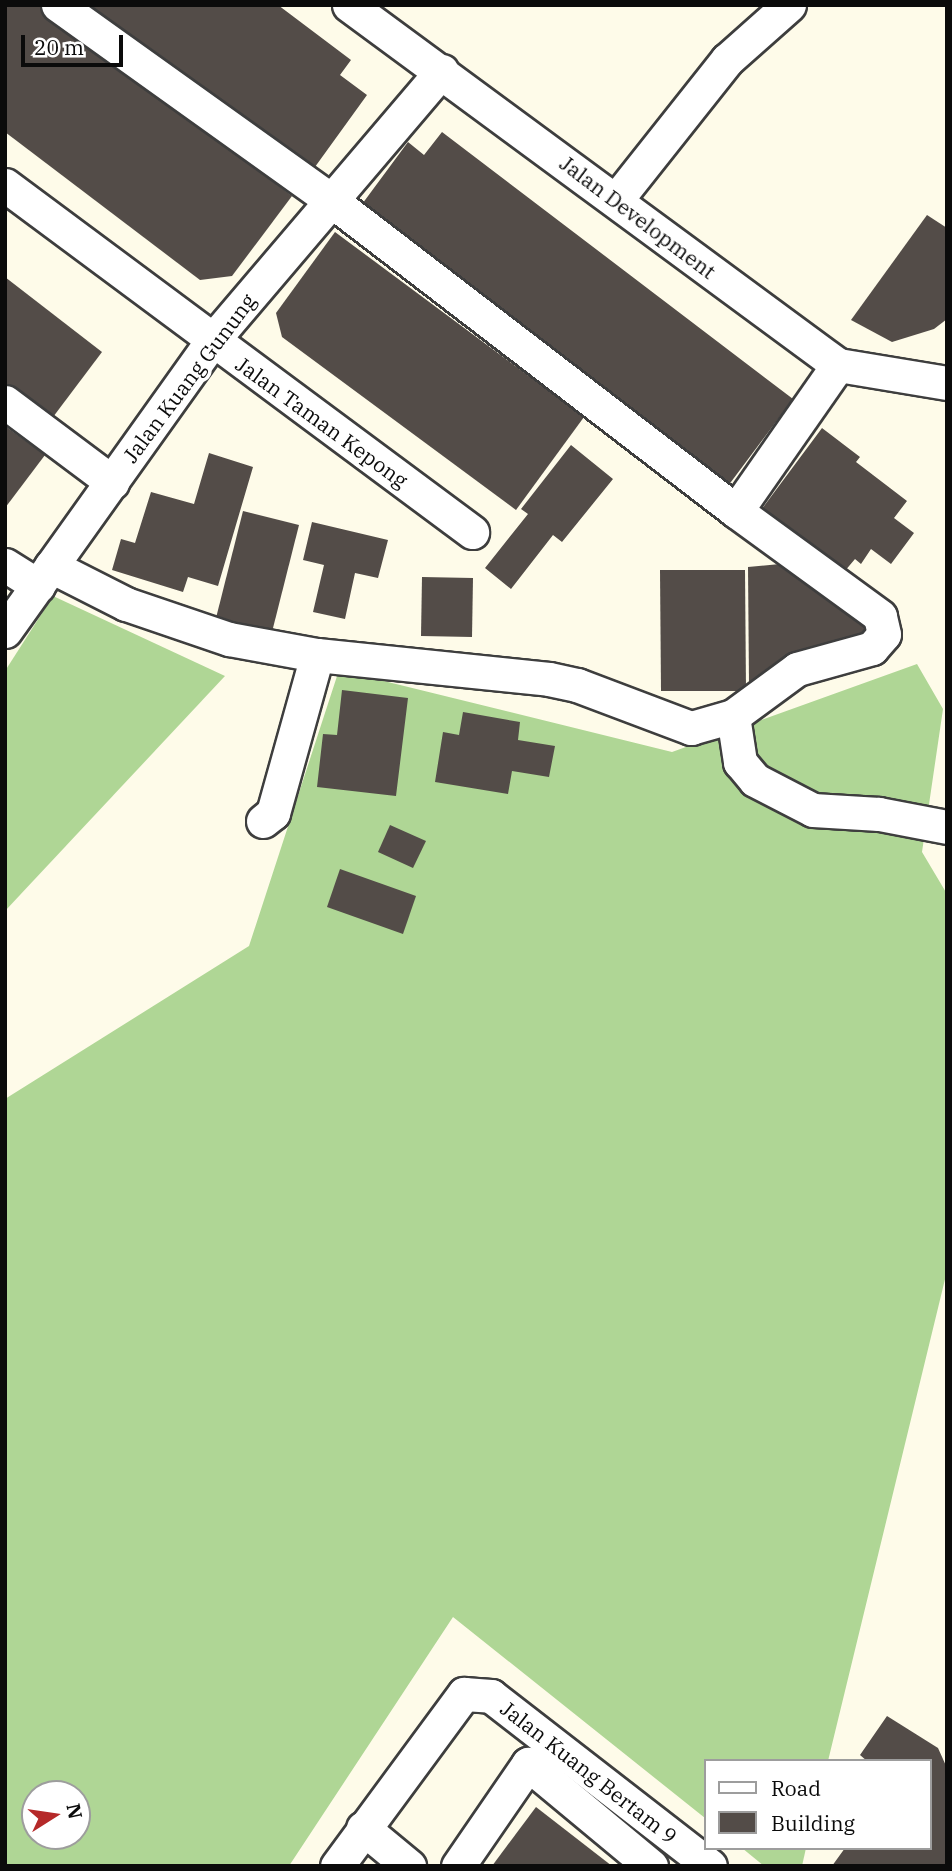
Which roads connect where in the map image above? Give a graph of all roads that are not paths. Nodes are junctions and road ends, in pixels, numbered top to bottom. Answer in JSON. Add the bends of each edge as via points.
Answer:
{"nodes":[{"id":1,"x":58,"y":5,"type":"edge"},
{"id":2,"x":349,"y":5,"type":"edge"},
{"id":3,"x":789,"y":5,"type":"edge"},
{"id":4,"x":442,"y":72,"type":"junction"},
{"id":5,"x":5,"y":185,"type":"edge"},
{"id":6,"x":616,"y":200,"type":"junction"},
{"id":7,"x":332,"y":201,"type":"junction"},
{"id":8,"x":211,"y":342,"type":"junction"},
{"id":9,"x":838,"y":365,"type":"junction"},
{"id":10,"x":947,"y":383,"type":"edge"},
{"id":11,"x":5,"y":402,"type":"edge"},
{"id":12,"x":112,"y":482,"type":"junction"},
{"id":13,"x":736,"y":511,"type":"junction"},
{"id":14,"x":472,"y":532,"type":"dead end"},
{"id":15,"x":5,"y":565,"type":"edge"},
{"id":16,"x":44,"y":576,"type":"junction"},
{"id":17,"x":5,"y":631,"type":"edge"},
{"id":18,"x":317,"y":655,"type":"junction"},
{"id":19,"x":733,"y":716,"type":"junction"},
{"id":20,"x":263,"y":821,"type":"dead end"},
{"id":21,"x":947,"y":827,"type":"edge"},
{"id":22,"x":363,"y":1828,"type":"junction"},
{"id":23,"x":337,"y":1866,"type":"edge"},
{"id":24,"x":409,"y":1866,"type":"edge"},
{"id":25,"x":458,"y":1866,"type":"edge"},
{"id":26,"x":651,"y":1866,"type":"edge"},
{"id":27,"x":710,"y":1866,"type":"edge"}],
"edges":[{"from":1,"to":7,"type":"street"},
{"from":2,"to":4,"type":"street","name":"Jalan Development"},
{"from":3,"to":6,"type":"street","via":[[727,60]]},
{"from":4,"to":6,"type":"street","name":"Jalan Development"},
{"from":4,"to":7,"type":"street","name":"Jalan Kuang Gunung"},
{"from":5,"to":8,"type":"street","name":"Jalan Taman Kepong"},
{"from":6,"to":9,"type":"street","name":"Jalan Development"},
{"from":7,"to":8,"type":"street","name":"Jalan Kuang Gunung"},
{"from":7,"to":13,"type":"street"},
{"from":8,"to":12,"type":"street","name":"Jalan Kuang Gunung"},
{"from":8,"to":14,"type":"street","name":"Jalan Taman Kepong"},
{"from":9,"to":10,"type":"street","name":"Jalan Development"},
{"from":9,"to":13,"type":"street"},
{"from":11,"to":12,"type":"street"},
{"from":12,"to":16,"type":"street","name":"Jalan Kuang Gunung"},
{"from":13,"to":19,"type":"street","via":[[880,616],[884,634],[872,648],[797,669]]},
{"from":15,"to":16,"type":"street"},
{"from":16,"to":17,"type":"street","name":"Jalan Kuang Gunung"},
{"from":16,"to":18,"type":"street","via":[[192,628]]},
{"from":18,"to":19,"type":"street","via":[[558,681],[691,729]]},
{"from":18,"to":20,"type":"street","via":[[272,813]]},
{"from":19,"to":21,"type":"street","via":[[740,762],[755,780],[790,799],[813,810],[879,814]]},
{"from":22,"to":23,"type":"street","name":"Jalan Kuang Bertam 9"},
{"from":22,"to":24,"type":"street"},
{"from":22,"to":27,"type":"street","name":"Jalan Kuang Bertam 9","via":[[464,1694],[491,1696]]},
{"from":25,"to":26,"type":"street","via":[[528,1764]]}]}
